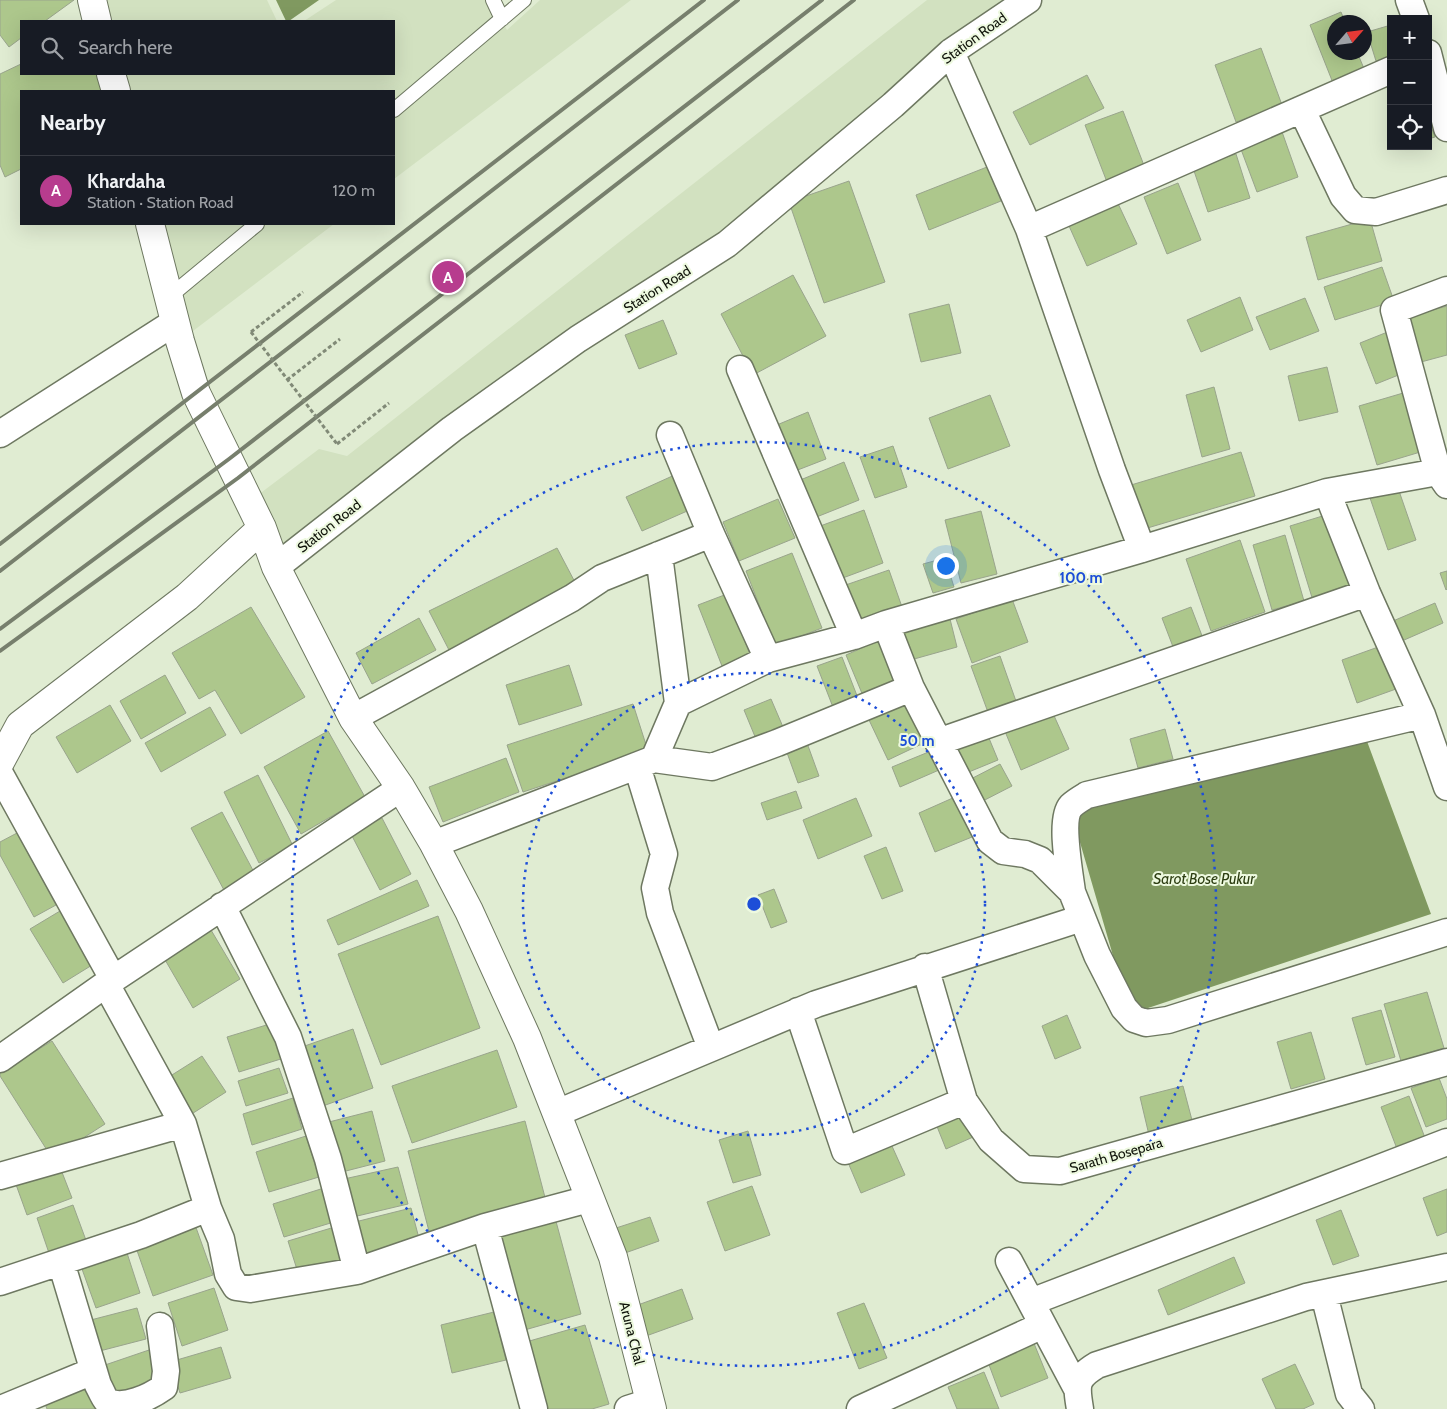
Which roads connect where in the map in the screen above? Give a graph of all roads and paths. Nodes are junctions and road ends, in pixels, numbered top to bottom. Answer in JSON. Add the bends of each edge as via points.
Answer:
{"nodes":[{"id":1,"x":92,"y":0,"type":"edge"},
{"id":2,"x":493,"y":0,"type":"edge"},
{"id":3,"x":524,"y":0,"type":"edge"},
{"id":4,"x":1028,"y":0,"type":"edge"},
{"id":5,"x":1409,"y":0,"type":"edge"},
{"id":6,"x":1415,"y":15,"type":"edge"},
{"id":7,"x":98,"y":20,"type":"edge"},
{"id":8,"x":502,"y":20,"type":"junction"},
{"id":9,"x":951,"y":52,"type":"junction"},
{"id":10,"x":1430,"y":60,"type":"edge"},
{"id":11,"x":1387,"y":72,"type":"edge"},
{"id":12,"x":111,"y":75,"type":"edge"},
{"id":13,"x":116,"y":90,"type":"edge"},
{"id":14,"x":395,"y":109,"type":"edge"},
{"id":15,"x":1302,"y":110,"type":"junction"},
{"id":16,"x":1447,"y":128,"type":"edge"},
{"id":17,"x":1447,"y":190,"type":"edge"},
{"id":18,"x":150,"y":225,"type":"edge"},
{"id":19,"x":256,"y":225,"type":"edge"},
{"id":20,"x":1029,"y":229,"type":"junction"},
{"id":21,"x":1447,"y":290,"type":"edge"},
{"id":22,"x":304,"y":292,"type":"dead end"},
{"id":23,"x":172,"y":310,"type":"junction"},
{"id":24,"x":340,"y":339,"type":"dead end"},
{"id":25,"x":740,"y":369,"type":"dead end"},
{"id":26,"x":287,"y":380,"type":"junction"},
{"id":27,"x":389,"y":403,"type":"dead end"},
{"id":28,"x":0,"y":434,"type":"edge"},
{"id":29,"x":670,"y":436,"type":"dead end"},
{"id":30,"x":1443,"y":478,"type":"edge"},
{"id":31,"x":1327,"y":492,"type":"junction"},
{"id":32,"x":262,"y":528,"type":"junction"},
{"id":33,"x":711,"y":534,"type":"junction"},
{"id":34,"x":1142,"y":549,"type":"junction"},
{"id":35,"x":659,"y":556,"type":"junction"},
{"id":36,"x":276,"y":567,"type":"junction"},
{"id":37,"x":1367,"y":592,"type":"junction"},
{"id":38,"x":886,"y":624,"type":"junction"},
{"id":39,"x":854,"y":636,"type":"junction"},
{"id":40,"x":768,"y":659,"type":"junction"},
{"id":41,"x":911,"y":688,"type":"junction"},
{"id":42,"x":678,"y":703,"type":"junction"},
{"id":43,"x":1422,"y":715,"type":"junction"},
{"id":44,"x":353,"y":718,"type":"junction"},
{"id":45,"x":938,"y":742,"type":"junction"},
{"id":46,"x":0,"y":762,"type":"edge"},
{"id":47,"x":646,"y":763,"type":"junction"},
{"id":48,"x":0,"y":774,"type":"edge"},
{"id":49,"x":1447,"y":786,"type":"edge"},
{"id":50,"x":402,"y":788,"type":"junction"},
{"id":51,"x":434,"y":844,"type":"junction"},
{"id":52,"x":1072,"y":892,"type":"junction"},
{"id":53,"x":222,"y":906,"type":"junction"},
{"id":54,"x":1082,"y":918,"type":"junction"},
{"id":55,"x":1447,"y":932,"type":"edge"},
{"id":56,"x":925,"y":967,"type":"junction"},
{"id":57,"x":110,"y":982,"type":"junction"},
{"id":58,"x":798,"y":1011,"type":"junction"},
{"id":59,"x":712,"y":1048,"type":"junction"},
{"id":60,"x":0,"y":1059,"type":"edge"},
{"id":61,"x":1447,"y":1062,"type":"edge"},
{"id":62,"x":964,"y":1100,"type":"junction"},
{"id":63,"x":557,"y":1113,"type":"junction"},
{"id":64,"x":183,"y":1124,"type":"junction"},
{"id":65,"x":1447,"y":1142,"type":"edge"},
{"id":66,"x":0,"y":1176,"type":"edge"},
{"id":67,"x":589,"y":1198,"type":"junction"},
{"id":68,"x":208,"y":1208,"type":"junction"},
{"id":69,"x":485,"y":1227,"type":"junction"},
{"id":70,"x":1009,"y":1261,"type":"dead end"},
{"id":71,"x":60,"y":1262,"type":"junction"},
{"id":72,"x":1447,"y":1267,"type":"edge"},
{"id":73,"x":357,"y":1271,"type":"junction"},
{"id":74,"x":0,"y":1282,"type":"edge"},
{"id":75,"x":1324,"y":1294,"type":"junction"},
{"id":76,"x":1031,"y":1302,"type":"junction"},
{"id":77,"x":1043,"y":1325,"type":"junction"},
{"id":78,"x":160,"y":1326,"type":"dead end"},
{"id":79,"x":94,"y":1371,"type":"junction"},
{"id":80,"x":1078,"y":1398,"type":"edge"},
{"id":81,"x":643,"y":1407,"type":"edge"},
{"id":82,"x":1,"y":1409,"type":"edge"},
{"id":83,"x":534,"y":1409,"type":"edge"},
{"id":84,"x":860,"y":1409,"type":"edge"},
{"id":85,"x":1361,"y":1409,"type":"edge"}],
"edges":[{"from":1,"to":7,"type":"street"},
{"from":2,"to":8,"type":"lane"},
{"from":3,"to":8,"type":"lane"},
{"from":4,"to":9,"type":"street","name":"Station Road"},
{"from":5,"to":6,"type":"street"},
{"from":8,"to":14,"type":"lane"},
{"from":9,"to":20,"type":"street"},
{"from":9,"to":36,"type":"street","name":"Station Road","via":[[727,244],[578,339],[452,429]]},
{"from":10,"to":16,"type":"street"},
{"from":11,"to":15,"type":"street"},
{"from":12,"to":13,"type":"street"},
{"from":15,"to":17,"type":"street","via":[[1343,196],[1355,210],[1376,212]]},
{"from":15,"to":20,"type":"street"},
{"from":18,"to":23,"type":"street","name":"Aruna Chal"},
{"from":19,"to":23,"type":"lane"},
{"from":20,"to":34,"type":"street"},
{"from":21,"to":30,"type":"street","via":[[1394,310]]},
{"from":22,"to":26,"type":"path","bridge":true,"via":[[251,332]]},
{"from":23,"to":28,"type":"street"},
{"from":23,"to":32,"type":"street","name":"Aruna Chal","via":[[196,392]]},
{"from":24,"to":26,"type":"path"},
{"from":25,"to":39,"type":"street"},
{"from":26,"to":27,"type":"path","bridge":true,"via":[[337,444]]},
{"from":29,"to":33,"type":"street"},
{"from":30,"to":31,"type":"street"},
{"from":31,"to":34,"type":"street"},
{"from":31,"to":37,"type":"street"},
{"from":32,"to":36,"type":"street","name":"Aruna Chal"},
{"from":32,"to":46,"type":"street","via":[[186,597],[20,725]]},
{"from":33,"to":35,"type":"street"},
{"from":33,"to":40,"type":"street"},
{"from":34,"to":38,"type":"street"},
{"from":35,"to":42,"type":"street"},
{"from":35,"to":44,"type":"street","via":[[602,578],[572,598]]},
{"from":36,"to":44,"type":"street","name":"Aruna Chal"},
{"from":37,"to":43,"type":"street"},
{"from":37,"to":45,"type":"street"},
{"from":38,"to":39,"type":"street"},
{"from":38,"to":41,"type":"street"},
{"from":39,"to":40,"type":"street"},
{"from":40,"to":42,"type":"street"},
{"from":41,"to":45,"type":"street"},
{"from":41,"to":47,"type":"street","via":[[712,766]]},
{"from":42,"to":47,"type":"street"},
{"from":43,"to":49,"type":"street"},
{"from":43,"to":52,"type":"street","via":[[1087,795],[1070,807],[1066,818]]},
{"from":44,"to":50,"type":"street","name":"Aruna Chal"},
{"from":45,"to":52,"type":"street","via":[[990,841],[1003,852],[1025,854],[1040,860]]},
{"from":47,"to":51,"type":"street"},
{"from":47,"to":59,"type":"street","via":[[664,854],[656,888],[660,914]]},
{"from":48,"to":57,"type":"street"},
{"from":50,"to":51,"type":"street","name":"Aruna Chal"},
{"from":50,"to":53,"type":"street"},
{"from":51,"to":63,"type":"street","name":"Aruna Chal","via":[[528,1038]]},
{"from":52,"to":54,"type":"street"},
{"from":53,"to":57,"type":"street"},
{"from":53,"to":73,"type":"street","via":[[288,1037],[328,1159]]},
{"from":54,"to":55,"type":"street","via":[[1124,1008],[1134,1019],[1146,1023],[1168,1020]]},
{"from":54,"to":56,"type":"street"},
{"from":56,"to":58,"type":"street"},
{"from":56,"to":62,"type":"street","name":"Sarath Bosepara"},
{"from":57,"to":60,"type":"street"},
{"from":57,"to":64,"type":"street"},
{"from":58,"to":59,"type":"street"},
{"from":58,"to":62,"type":"street","via":[[845,1151]]},
{"from":59,"to":63,"type":"street"},
{"from":61,"to":62,"type":"street","name":"Sarath Bosepara","via":[[1060,1171],[1024,1169],[991,1140]]},
{"from":63,"to":67,"type":"street","name":"Aruna Chal"},
{"from":64,"to":66,"type":"street"},
{"from":64,"to":68,"type":"street"},
{"from":65,"to":76,"type":"street"},
{"from":67,"to":69,"type":"street"},
{"from":67,"to":81,"type":"street","name":"Aruna Chal","via":[[613,1257]]},
{"from":68,"to":71,"type":"street"},
{"from":68,"to":73,"type":"street","via":[[221,1239],[228,1274],[236,1287],[250,1288]]},
{"from":69,"to":73,"type":"street"},
{"from":69,"to":83,"type":"street"},
{"from":70,"to":76,"type":"street"},
{"from":71,"to":74,"type":"street"},
{"from":71,"to":79,"type":"street"},
{"from":72,"to":75,"type":"street"},
{"from":75,"to":80,"type":"street","via":[[1306,1297],[1097,1365],[1084,1373]]},
{"from":75,"to":85,"type":"street","via":[[1349,1394]]},
{"from":76,"to":77,"type":"street"},
{"from":77,"to":80,"type":"street"},
{"from":77,"to":84,"type":"street"},
{"from":78,"to":79,"type":"street","via":[[166,1371],[164,1387],[150,1398],[118,1406],[107,1401]]},
{"from":79,"to":82,"type":"street"}]}
